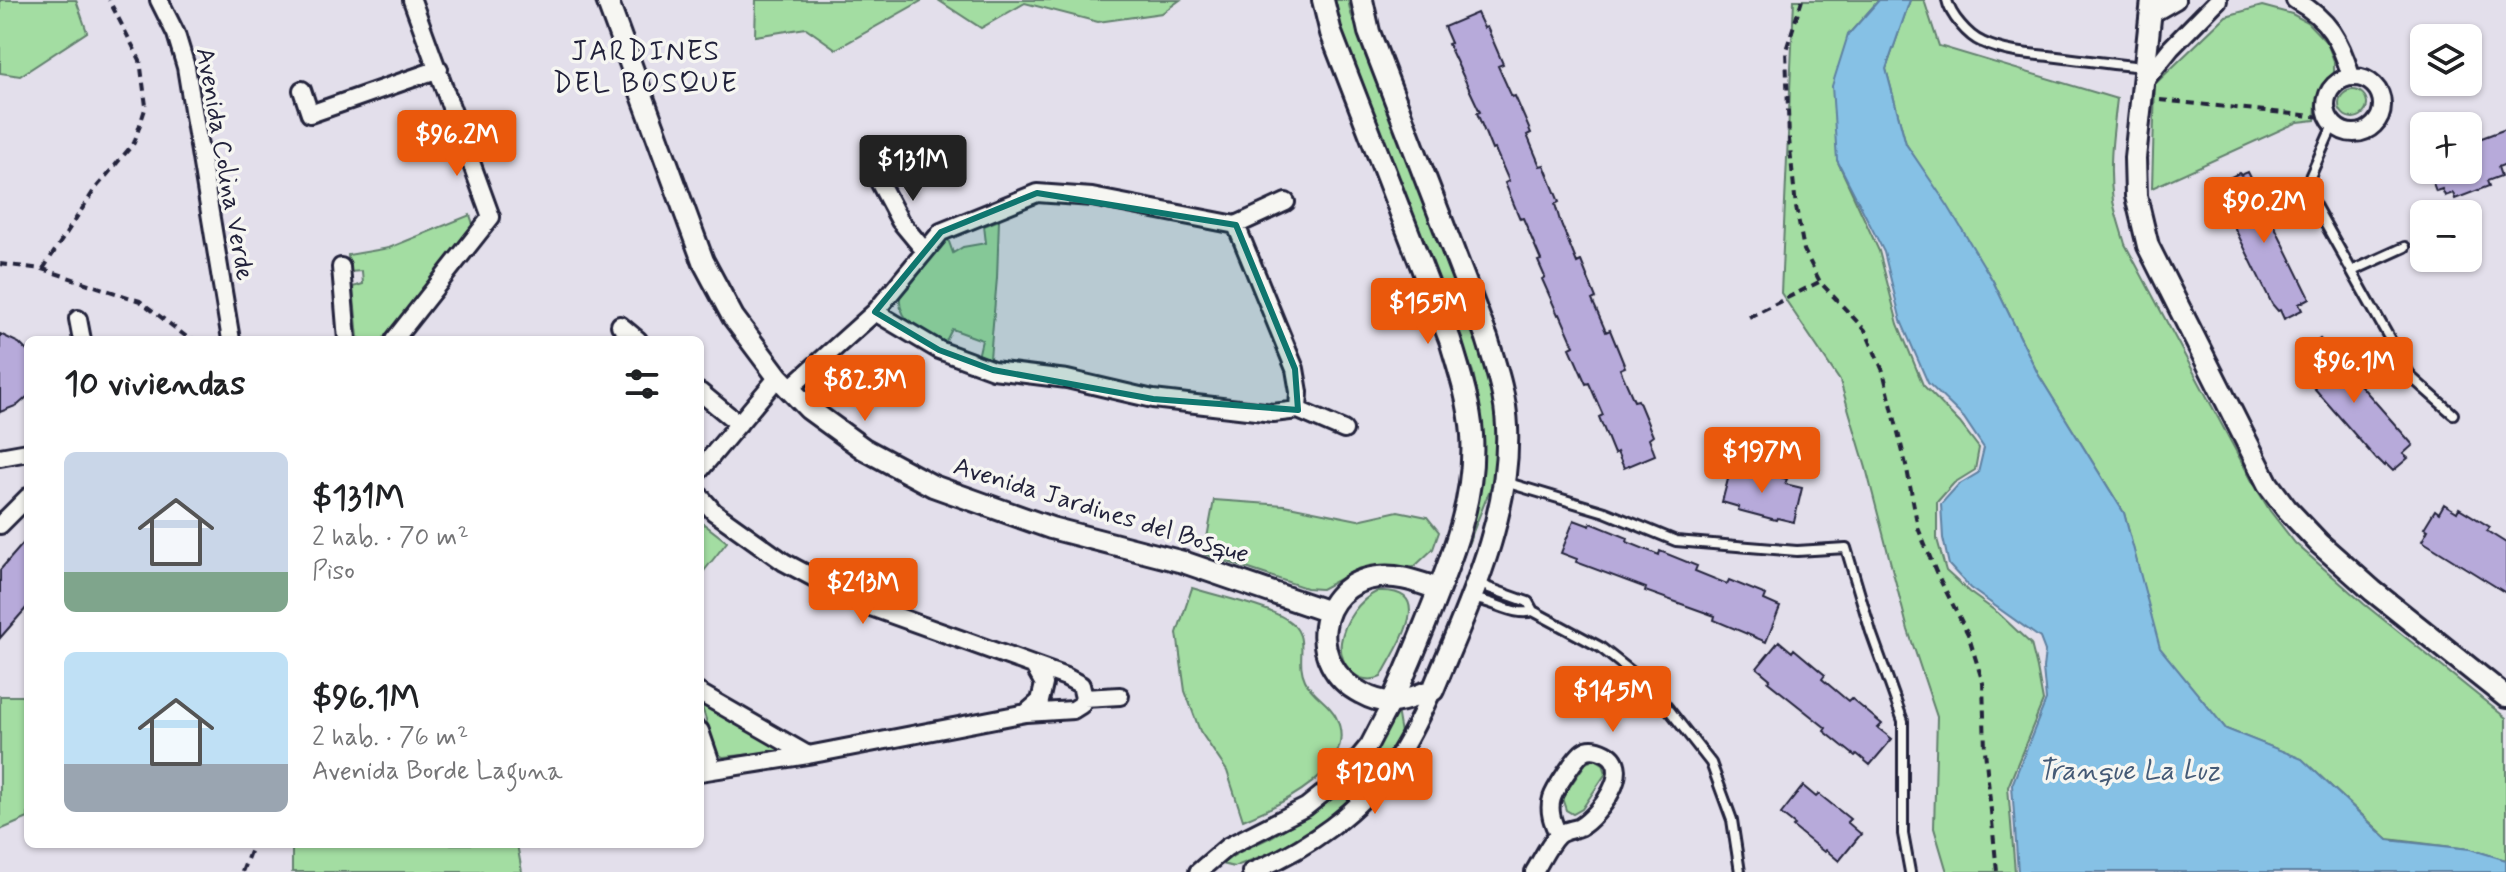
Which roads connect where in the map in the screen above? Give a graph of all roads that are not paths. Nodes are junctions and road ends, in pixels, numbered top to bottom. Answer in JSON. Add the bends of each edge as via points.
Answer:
{"nodes":[{"id":1,"x":159,"y":0,"type":"edge"},
{"id":2,"x":607,"y":0,"type":"edge"},
{"id":3,"x":1323,"y":0,"type":"edge"},
{"id":4,"x":1362,"y":0,"type":"edge"},
{"id":5,"x":1947,"y":0,"type":"edge"},
{"id":6,"x":2176,"y":0,"type":"edge"},
{"id":7,"x":2218,"y":0,"type":"edge"},
{"id":8,"x":2295,"y":0,"type":"edge"},
{"id":9,"x":418,"y":2,"type":"edge"},
{"id":10,"x":2151,"y":8,"type":"edge"},
{"id":11,"x":2171,"y":48,"type":"junction"},
{"id":12,"x":439,"y":69,"type":"junction"},
{"id":13,"x":2144,"y":74,"type":"junction"},
{"id":14,"x":2351,"y":76,"type":"junction"},
{"id":15,"x":302,"y":90,"type":"dead end"},
{"id":16,"x":2331,"y":121,"type":"junction"},
{"id":17,"x":875,"y":174,"type":"dead end"},
{"id":18,"x":1286,"y":202,"type":"dead end"},
{"id":19,"x":1236,"y":225,"type":"junction"},
{"id":20,"x":2405,"y":247,"type":"dead end"},
{"id":21,"x":924,"y":250,"type":"junction"},
{"id":22,"x":341,"y":267,"type":"dead end"},
{"id":23,"x":2352,"y":271,"type":"junction"},
{"id":24,"x":875,"y":312,"type":"junction"},
{"id":25,"x":78,"y":319,"type":"dead end"},
{"id":26,"x":620,"y":325,"type":"dead end"},
{"id":27,"x":81,"y":336,"type":"edge"},
{"id":28,"x":230,"y":336,"type":"edge"},
{"id":29,"x":347,"y":336,"type":"edge"},
{"id":30,"x":397,"y":336,"type":"edge"},
{"id":31,"x":633,"y":336,"type":"edge"},
{"id":32,"x":783,"y":383,"type":"junction"},
{"id":33,"x":704,"y":395,"type":"edge"},
{"id":34,"x":1298,"y":410,"type":"junction"},
{"id":35,"x":2453,"y":414,"type":"dead end"},
{"id":36,"x":739,"y":424,"type":"junction"},
{"id":37,"x":1344,"y":430,"type":"dead end"},
{"id":38,"x":24,"y":453,"type":"edge"},
{"id":39,"x":0,"y":457,"type":"edge"},
{"id":40,"x":704,"y":465,"type":"edge"},
{"id":41,"x":1505,"y":482,"type":"junction"},
{"id":42,"x":24,"y":501,"type":"edge"},
{"id":43,"x":704,"y":501,"type":"edge"},
{"id":44,"x":0,"y":525,"type":"edge"},
{"id":45,"x":1439,"y":589,"type":"junction"},
{"id":46,"x":1474,"y":590,"type":"junction"},
{"id":47,"x":1533,"y":611,"type":"junction"},
{"id":48,"x":1329,"y":612,"type":"junction"},
{"id":49,"x":1035,"y":668,"type":"junction"},
{"id":50,"x":1433,"y":690,"type":"junction"},
{"id":51,"x":704,"y":695,"type":"edge"},
{"id":52,"x":1120,"y":696,"type":"dead end"},
{"id":53,"x":2506,"y":697,"type":"edge"},
{"id":54,"x":1084,"y":698,"type":"junction"},
{"id":55,"x":1391,"y":703,"type":"junction"},
{"id":56,"x":1026,"y":713,"type":"junction"},
{"id":57,"x":808,"y":755,"type":"junction"},
{"id":58,"x":706,"y":770,"type":"edge"},
{"id":59,"x":1558,"y":834,"type":"junction"},
{"id":60,"x":1198,"y":872,"type":"edge"},
{"id":61,"x":1251,"y":872,"type":"edge"},
{"id":62,"x":1534,"y":872,"type":"edge"},
{"id":63,"x":1740,"y":872,"type":"edge"},
{"id":64,"x":1910,"y":872,"type":"edge"}],
"edges":[{"from":1,"to":28,"type":"street","name":"Avenida Colina Verde","via":[[186,67]]},
{"from":2,"to":32,"type":"street","name":"Avenida Jardines del Bosque","via":[[703,261],[733,317]]},
{"from":3,"to":45,"type":"street","via":[[1331,33],[1450,340],[1472,433],[1469,494]]},
{"from":4,"to":41,"type":"street","via":[[1369,32],[1487,338],[1507,424]]},
{"from":5,"to":13,"type":"lane","via":[[1979,41]]},
{"from":6,"to":10,"type":"street"},
{"from":7,"to":11,"type":"street"},
{"from":8,"to":14,"type":"street","via":[[2332,30]]},
{"from":9,"to":12,"type":"street"},
{"from":10,"to":13,"type":"street"},
{"from":11,"to":13,"type":"street"},
{"from":11,"to":13,"type":"street"},
{"from":12,"to":15,"type":"street","via":[[310,114]]},
{"from":12,"to":30,"type":"street","via":[[491,217]]},
{"from":13,"to":53,"type":"street","via":[[2134,177],[2143,231],[2268,484],[2320,544]]},
{"from":14,"to":16,"type":"street","via":[[2329,90]]},
{"from":14,"to":16,"type":"street","via":[[2376,87],[2382,105],[2376,123],[2350,133]]},
{"from":16,"to":23,"type":"lane","via":[[2310,177],[2312,200]]},
{"from":17,"to":21,"type":"street","via":[[900,221]]},
{"from":18,"to":19,"type":"street"},
{"from":19,"to":21,"type":"street","via":[[1092,197],[1037,193],[941,232]]},
{"from":19,"to":34,"type":"street","via":[[1295,369]]},
{"from":20,"to":23,"type":"lane"},
{"from":21,"to":24,"type":"street"},
{"from":22,"to":29,"type":"street"},
{"from":23,"to":35,"type":"lane","via":[[2411,377]]},
{"from":24,"to":32,"type":"street"},
{"from":24,"to":34,"type":"street","via":[[939,350],[993,370],[1067,379],[1153,399],[1273,413]]},
{"from":25,"to":27,"type":"street"},
{"from":26,"to":31,"type":"street"},
{"from":32,"to":36,"type":"street"},
{"from":32,"to":48,"type":"street","name":"Avenida Jardines del Bosque","via":[[864,449],[933,486],[1051,528],[1183,562]]},
{"from":33,"to":36,"type":"street"},
{"from":34,"to":37,"type":"street"},
{"from":36,"to":40,"type":"street"},
{"from":38,"to":39,"type":"street"},
{"from":41,"to":46,"type":"street"},
{"from":41,"to":64,"type":"lane","via":[[1605,512],[1676,541],[1797,551],[1846,548],[1903,721],[1903,834]]},
{"from":42,"to":44,"type":"street"},
{"from":43,"to":49,"type":"street","via":[[784,562],[865,605]]},
{"from":45,"to":48,"type":"street","via":[[1381,576],[1359,581]]},
{"from":45,"to":55,"type":"street"},
{"from":46,"to":47,"type":"lane","via":[[1484,600],[1524,614]]},
{"from":46,"to":47,"type":"lane","via":[[1489,588],[1528,602]]},
{"from":46,"to":50,"type":"street"},
{"from":47,"to":63,"type":"lane","via":[[1600,647],[1652,688],[1711,763],[1732,820]]},
{"from":48,"to":55,"type":"street","via":[[1323,636],[1335,674],[1370,698]]},
{"from":49,"to":54,"type":"street","via":[[1081,685]]},
{"from":49,"to":56,"type":"street","via":[[1044,684],[1040,701]]},
{"from":50,"to":55,"type":"street"},
{"from":50,"to":61,"type":"street","via":[[1397,759],[1374,789],[1311,841]]},
{"from":51,"to":57,"type":"street"},
{"from":52,"to":54,"type":"street"},
{"from":54,"to":56,"type":"street","via":[[1073,710]]},
{"from":55,"to":60,"type":"street","via":[[1369,745],[1341,779],[1306,807],[1227,847]]},
{"from":56,"to":57,"type":"street"},
{"from":57,"to":58,"type":"street"},
{"from":59,"to":59,"type":"street","via":[[1580,826],[1598,811],[1617,778],[1615,759],[1592,748],[1575,760],[1552,798],[1551,819]]},
{"from":59,"to":62,"type":"street"}]}
